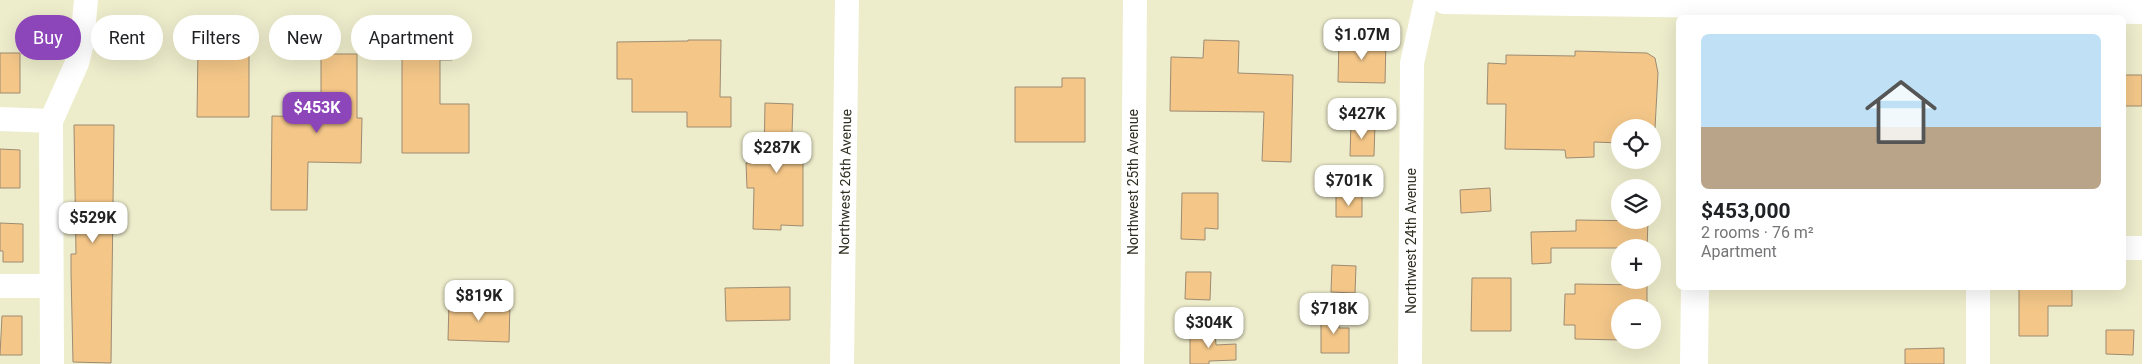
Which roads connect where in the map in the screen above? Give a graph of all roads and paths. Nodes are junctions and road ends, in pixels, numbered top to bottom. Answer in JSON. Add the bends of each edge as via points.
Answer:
{"nodes":[{"id":1,"x":86,"y":0,"type":"edge"},
{"id":2,"x":847,"y":0,"type":"edge"},
{"id":3,"x":1134,"y":0,"type":"edge"},
{"id":4,"x":1426,"y":0,"type":"edge"},
{"id":5,"x":1445,"y":0,"type":"edge"},
{"id":6,"x":1921,"y":3,"type":"edge"},
{"id":7,"x":1697,"y":7,"type":"edge"},
{"id":8,"x":2142,"y":10,"type":"edge"},
{"id":9,"x":1984,"y":13,"type":"edge"},
{"id":10,"x":0,"y":119,"type":"edge"},
{"id":11,"x":51,"y":121,"type":"junction"},
{"id":12,"x":2126,"y":248,"type":"edge"},
{"id":13,"x":2142,"y":248,"type":"edge"},
{"id":14,"x":0,"y":286,"type":"edge"},
{"id":15,"x":50,"y":286,"type":"junction"},
{"id":16,"x":1695,"y":290,"type":"edge"},
{"id":17,"x":1978,"y":290,"type":"edge"},
{"id":18,"x":52,"y":364,"type":"edge"},
{"id":19,"x":842,"y":364,"type":"edge"},
{"id":20,"x":1132,"y":364,"type":"edge"},
{"id":21,"x":1410,"y":364,"type":"edge"},
{"id":22,"x":1694,"y":364,"type":"edge"},
{"id":23,"x":1978,"y":364,"type":"edge"}],
"edges":[{"from":1,"to":11,"type":"street","via":[[77,63]]},
{"from":2,"to":19,"type":"street","name":"Northwest 26th Avenue"},
{"from":3,"to":20,"type":"street","name":"Northwest 25th Avenue"},
{"from":4,"to":21,"type":"street","name":"Northwest 24th Avenue","via":[[1412,63]]},
{"from":5,"to":7,"type":"main road"},
{"from":6,"to":7,"type":"main road"},
{"from":6,"to":9,"type":"main road"},
{"from":8,"to":9,"type":"main road"},
{"from":10,"to":11,"type":"street"},
{"from":11,"to":15,"type":"street"},
{"from":12,"to":13,"type":"street"},
{"from":14,"to":15,"type":"street"},
{"from":15,"to":18,"type":"street"},
{"from":16,"to":22,"type":"main road"},
{"from":17,"to":23,"type":"street"}]}
